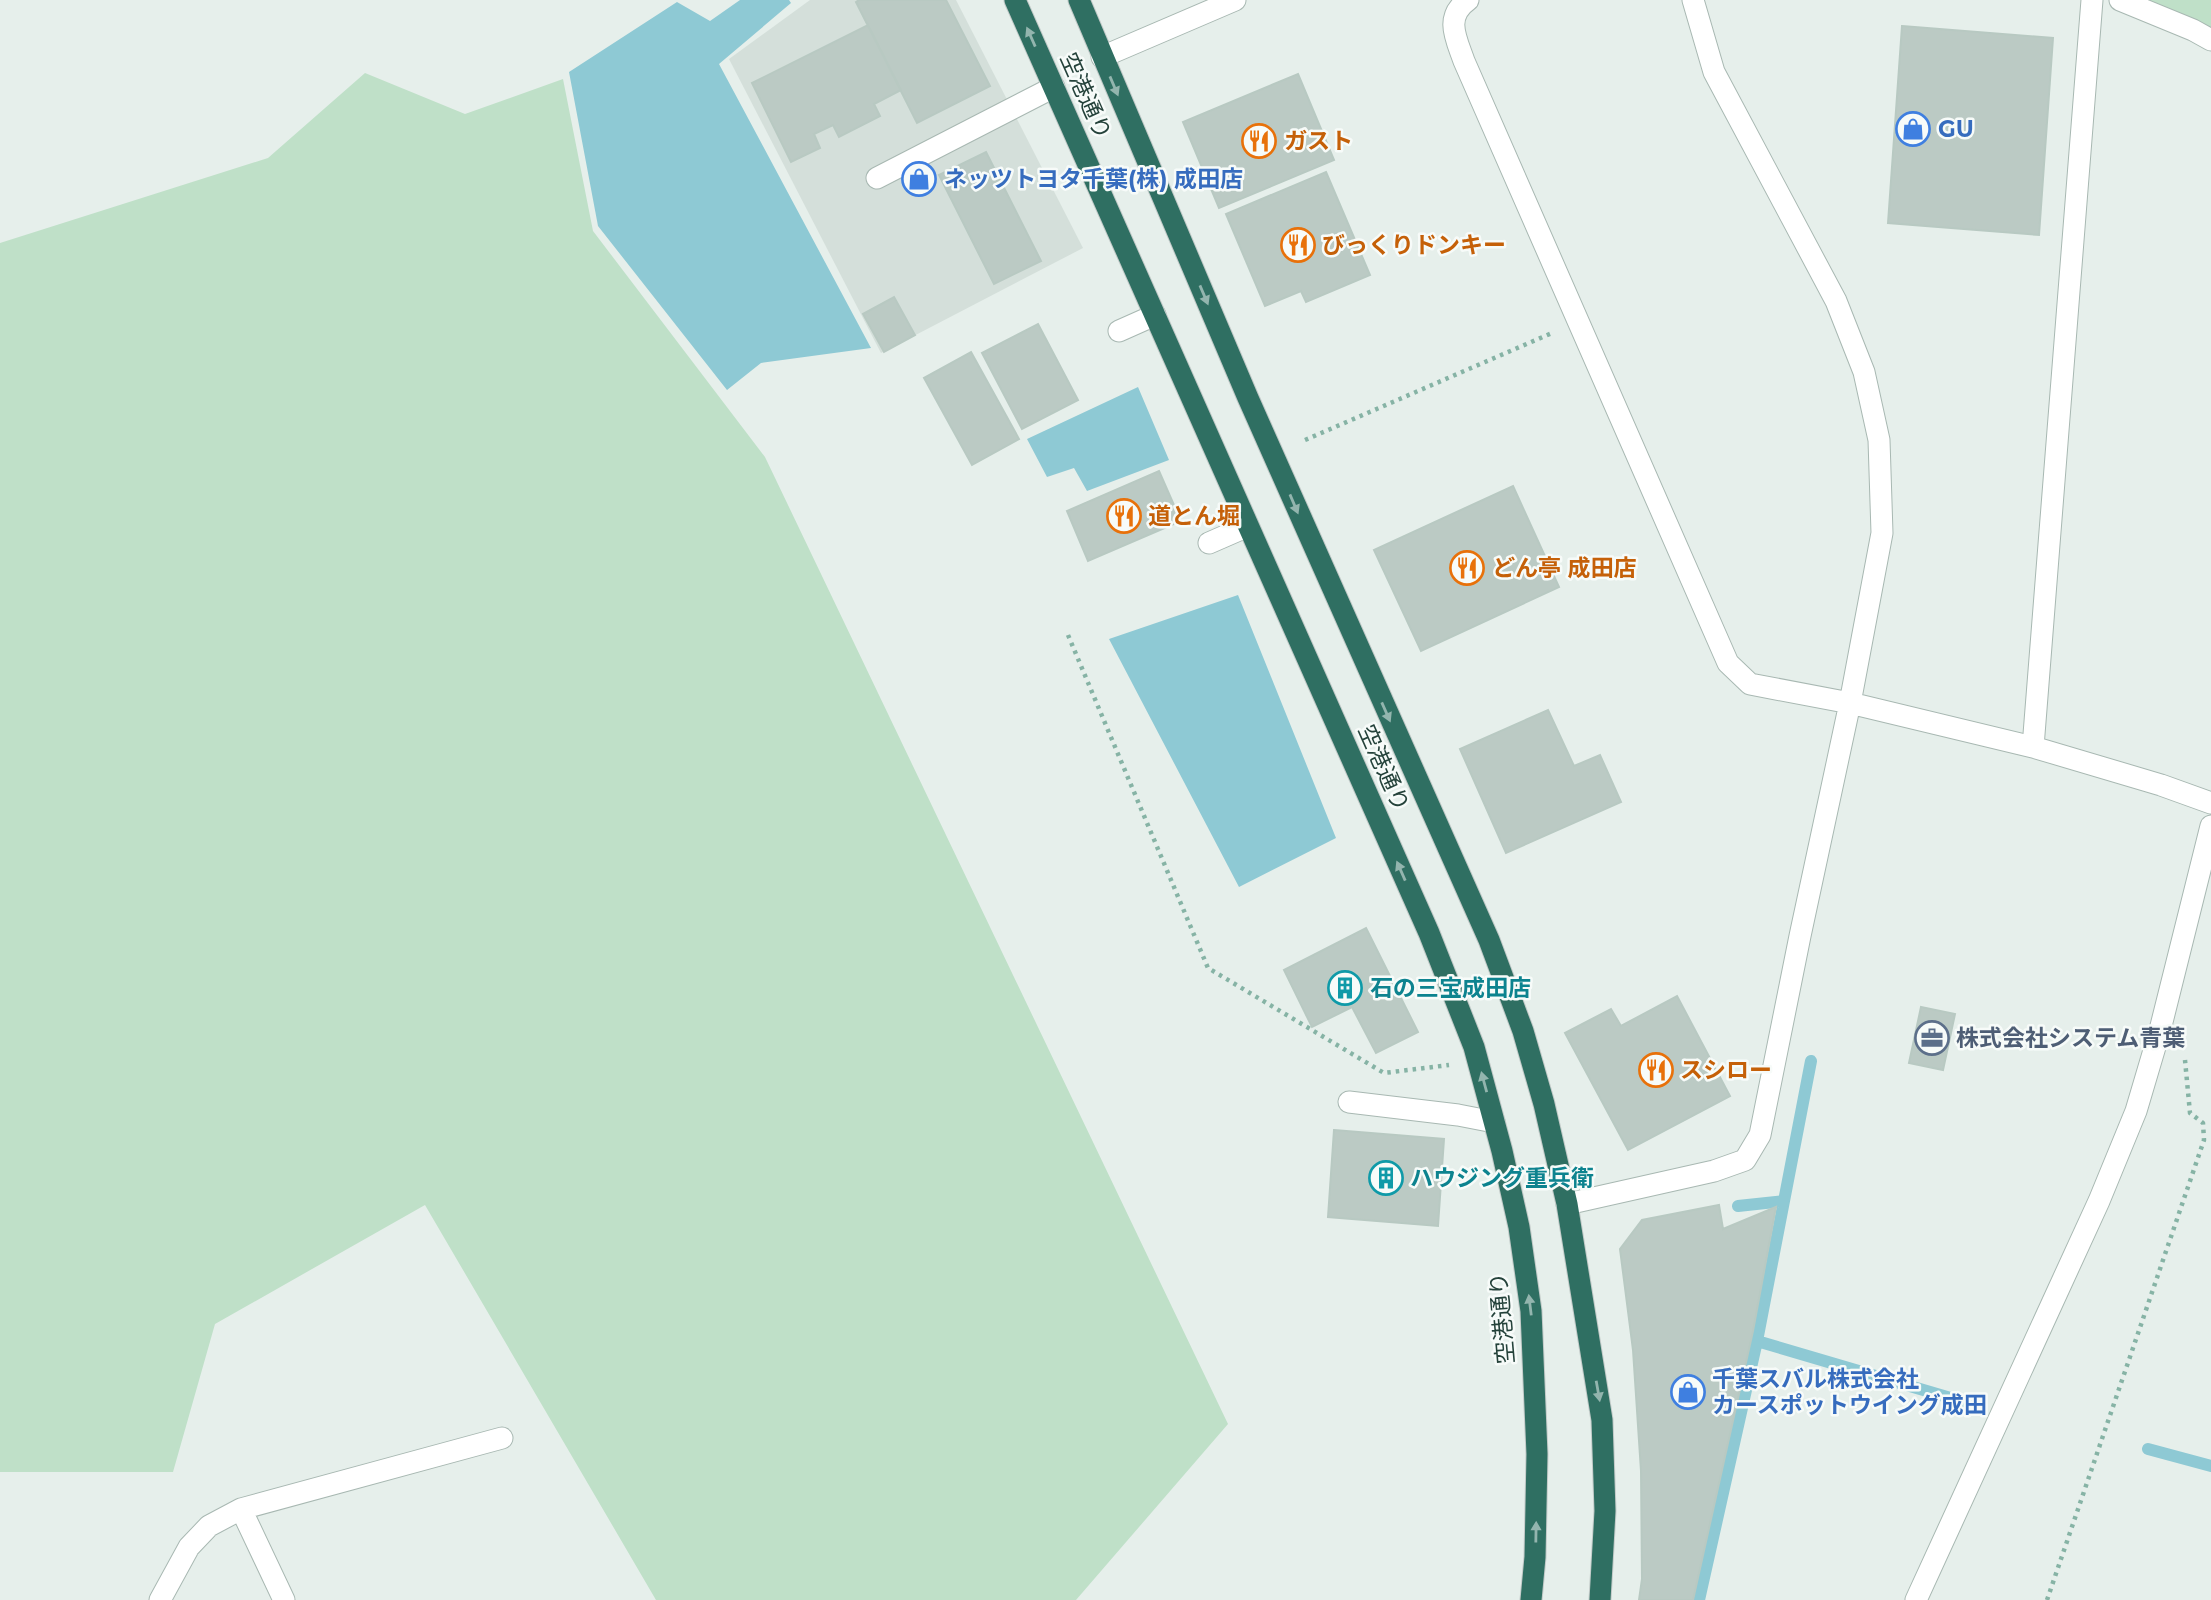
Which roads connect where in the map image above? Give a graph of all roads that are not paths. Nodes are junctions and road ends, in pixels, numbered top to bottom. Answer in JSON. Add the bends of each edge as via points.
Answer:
{"nodes":[{"id":1,"x":1015,"y":0,"type":"edge"},
{"id":2,"x":1079,"y":0,"type":"edge"},
{"id":3,"x":1235,"y":0,"type":"edge"},
{"id":4,"x":1468,"y":0,"type":"edge"},
{"id":5,"x":1693,"y":0,"type":"edge"},
{"id":6,"x":2092,"y":0,"type":"edge"},
{"id":7,"x":2120,"y":0,"type":"edge"},
{"id":8,"x":2211,"y":40,"type":"edge"},
{"id":9,"x":1102,"y":57,"type":"junction"},
{"id":10,"x":1054,"y":87,"type":"junction"},
{"id":11,"x":877,"y":178,"type":"dead end"},
{"id":12,"x":1155,"y":315,"type":"junction"},
{"id":13,"x":1119,"y":331,"type":"dead end"},
{"id":14,"x":1248,"y":526,"type":"junction"},
{"id":15,"x":1209,"y":543,"type":"dead end"},
{"id":16,"x":1850,"y":703,"type":"junction"},
{"id":17,"x":2033,"y":747,"type":"junction"},
{"id":18,"x":2211,"y":803,"type":"edge"},
{"id":19,"x":2211,"y":826,"type":"edge"},
{"id":20,"x":1349,"y":1102,"type":"dead end"},
{"id":21,"x":1494,"y":1122,"type":"junction"},
{"id":22,"x":1567,"y":1204,"type":"junction"},
{"id":23,"x":502,"y":1438,"type":"dead end"},
{"id":24,"x":241,"y":1508,"type":"junction"},
{"id":25,"x":160,"y":1600,"type":"edge"},
{"id":26,"x":284,"y":1600,"type":"edge"},
{"id":27,"x":1531,"y":1600,"type":"edge"},
{"id":28,"x":1600,"y":1600,"type":"edge"},
{"id":29,"x":1916,"y":1600,"type":"edge"}],
"edges":[{"from":10,"to":1,"type":"highway","name":"空港通り","one_way":true},
{"from":2,"to":9,"type":"highway","name":"空港通り"},
{"from":3,"to":9,"type":"street"},
{"from":4,"to":16,"type":"street","via":[[1459,6],[1452,26],[1464,61],[1728,663],[1751,684]]},
{"from":5,"to":16,"type":"street","via":[[1714,72],[1836,301],[1864,372],[1879,440],[1882,533]]},
{"from":6,"to":17,"type":"street"},
{"from":7,"to":8,"type":"street"},
{"from":9,"to":22,"type":"highway","name":"空港通り","one_way":true,"via":[[1304,528],[1489,940],[1524,1031]]},
{"from":10,"to":11,"type":"street"},
{"from":10,"to":12,"type":"highway","name":"空港通り"},
{"from":12,"to":13,"type":"street"},
{"from":12,"to":14,"type":"highway","name":"空港通り"},
{"from":14,"to":15,"type":"street"},
{"from":21,"to":14,"type":"highway","name":"空港通り","one_way":true,"via":[[1474,1047],[1429,933]]},
{"from":16,"to":17,"type":"street"},
{"from":16,"to":22,"type":"street","via":[[1760,1135],[1745,1160]]},
{"from":17,"to":18,"type":"street"},
{"from":19,"to":29,"type":"street","via":[[2136,1111]]},
{"from":20,"to":21,"type":"street"},
{"from":27,"to":21,"type":"highway","name":"空港通り","one_way":true,"via":[[1537,1454],[1531,1311],[1519,1227]]},
{"from":22,"to":28,"type":"highway","name":"空港通り","one_way":true,"via":[[1602,1420],[1605,1511]]},
{"from":23,"to":24,"type":"street"},
{"from":24,"to":25,"type":"street","via":[[209,1526],[188,1547]]},
{"from":24,"to":26,"type":"street"}]}
